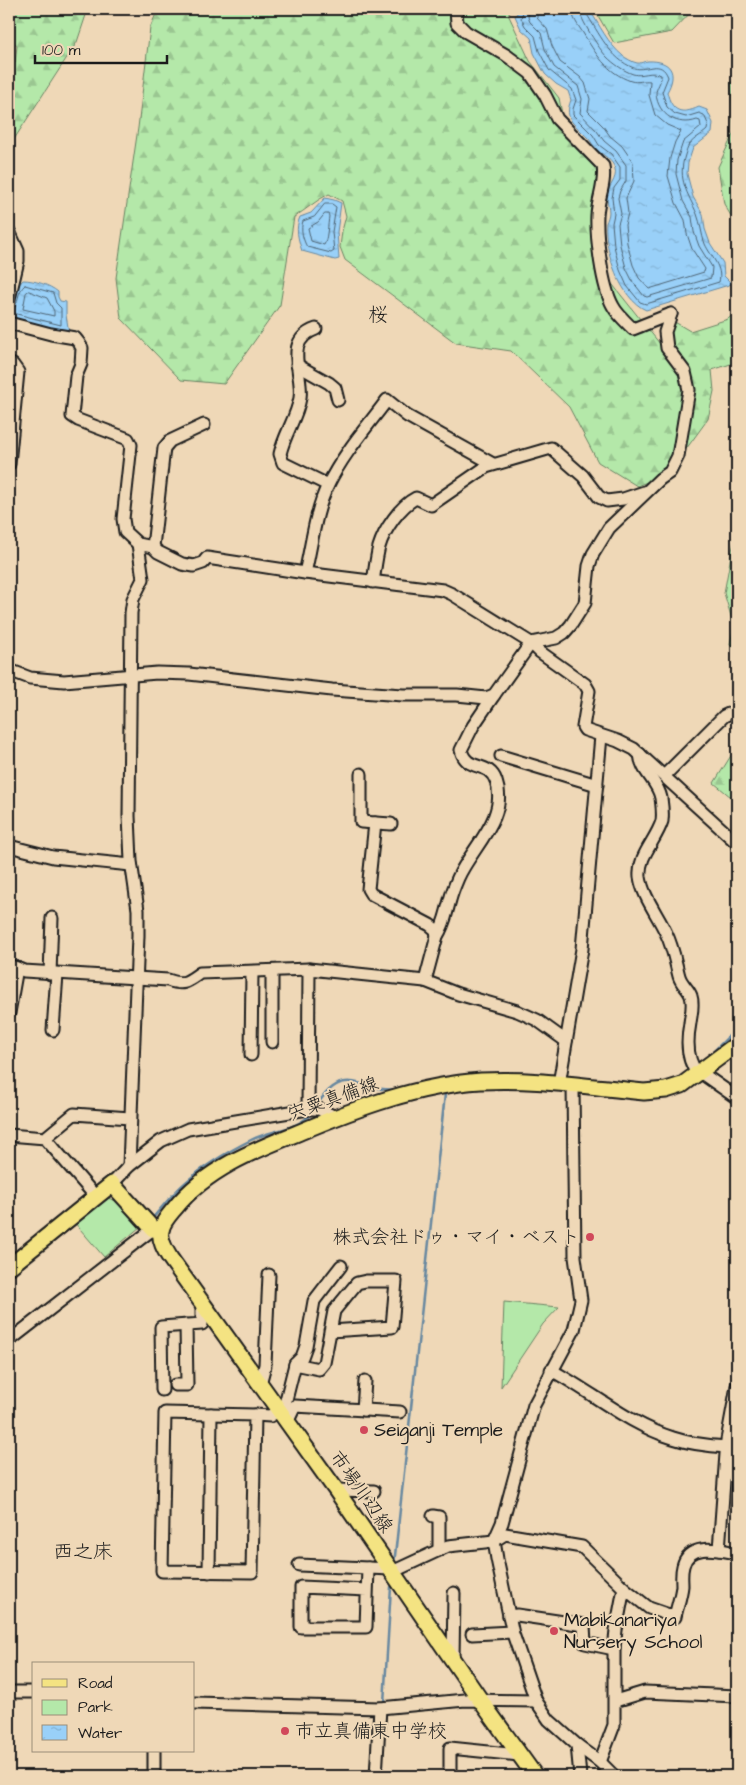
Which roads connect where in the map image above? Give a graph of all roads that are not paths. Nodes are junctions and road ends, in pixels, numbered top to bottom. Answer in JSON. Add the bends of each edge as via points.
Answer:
{"nodes":[{"id":1,"x":456,"y":9,"type":"edge"},
{"id":2,"x":9,"y":231,"type":"edge"},
{"id":3,"x":9,"y":300,"type":"edge"},
{"id":4,"x":9,"y":322,"type":"edge"},
{"id":5,"x":316,"y":329,"type":"dead end"},
{"id":6,"x":9,"y":363,"type":"edge"},
{"id":7,"x":297,"y":365,"type":"junction"},
{"id":8,"x":338,"y":400,"type":"dead end"},
{"id":9,"x":204,"y":424,"type":"dead end"},
{"id":10,"x":9,"y":464,"type":"edge"},
{"id":11,"x":493,"y":464,"type":"junction"},
{"id":12,"x":328,"y":485,"type":"junction"},
{"id":13,"x":647,"y":491,"type":"junction"},
{"id":14,"x":138,"y":544,"type":"junction"},
{"id":15,"x":152,"y":547,"type":"junction"},
{"id":16,"x":305,"y":573,"type":"junction"},
{"id":17,"x":373,"y":582,"type":"junction"},
{"id":18,"x":531,"y":643,"type":"junction"},
{"id":19,"x":9,"y":670,"type":"edge"},
{"id":20,"x":131,"y":676,"type":"junction"},
{"id":21,"x":494,"y":695,"type":"junction"},
{"id":22,"x":737,"y":710,"type":"edge"},
{"id":23,"x":601,"y":736,"type":"junction"},
{"id":24,"x":640,"y":754,"type":"junction"},
{"id":25,"x":502,"y":756,"type":"dead end"},
{"id":26,"x":361,"y":774,"type":"dead end"},
{"id":27,"x":664,"y":776,"type":"junction"},
{"id":28,"x":597,"y":785,"type":"junction"},
{"id":29,"x":375,"y":823,"type":"junction"},
{"id":30,"x":391,"y":824,"type":"dead end"},
{"id":31,"x":737,"y":843,"type":"edge"},
{"id":32,"x":9,"y":846,"type":"edge"},
{"id":33,"x":131,"y":865,"type":"junction"},
{"id":34,"x":52,"y":918,"type":"dead end"},
{"id":35,"x":437,"y":936,"type":"junction"},
{"id":36,"x":13,"y":966,"type":"edge"},
{"id":37,"x":309,"y":969,"type":"junction"},
{"id":38,"x":272,"y":971,"type":"junction"},
{"id":39,"x":252,"y":972,"type":"junction"},
{"id":40,"x":54,"y":974,"type":"junction"},
{"id":41,"x":138,"y":978,"type":"junction"},
{"id":42,"x":425,"y":981,"type":"junction"},
{"id":43,"x":9,"y":1013,"type":"edge"},
{"id":44,"x":53,"y":1030,"type":"dead end"},
{"id":45,"x":272,"y":1042,"type":"dead end"},
{"id":46,"x":566,"y":1042,"type":"junction"},
{"id":47,"x":737,"y":1044,"type":"edge"},
{"id":48,"x":250,"y":1055,"type":"dead end"},
{"id":49,"x":696,"y":1071,"type":"junction"},
{"id":50,"x":563,"y":1082,"type":"junction"},
{"id":51,"x":737,"y":1098,"type":"edge"},
{"id":52,"x":312,"y":1109,"type":"junction"},
{"id":53,"x":335,"y":1117,"type":"junction"},
{"id":54,"x":130,"y":1118,"type":"junction"},
{"id":55,"x":9,"y":1135,"type":"edge"},
{"id":56,"x":45,"y":1138,"type":"junction"},
{"id":57,"x":129,"y":1166,"type":"junction"},
{"id":58,"x":112,"y":1184,"type":"junction"},
{"id":59,"x":96,"y":1197,"type":"junction"},
{"id":60,"x":157,"y":1229,"type":"junction"},
{"id":61,"x":9,"y":1266,"type":"edge"},
{"id":62,"x":341,"y":1266,"type":"dead end"},
{"id":63,"x":268,"y":1275,"type":"dead end"},
{"id":64,"x":202,"y":1302,"type":"junction"},
{"id":65,"x":186,"y":1325,"type":"junction"},
{"id":66,"x":330,"y":1331,"type":"junction"},
{"id":67,"x":9,"y":1341,"type":"edge"},
{"id":68,"x":296,"y":1364,"type":"junction"},
{"id":69,"x":551,"y":1370,"type":"junction"},
{"id":70,"x":365,"y":1381,"type":"dead end"},
{"id":71,"x":260,"y":1384,"type":"junction"},
{"id":72,"x":174,"y":1385,"type":"dead end"},
{"id":73,"x":737,"y":1386,"type":"edge"},
{"id":74,"x":162,"y":1390,"type":"dead end"},
{"id":75,"x":735,"y":1408,"type":"edge"},
{"id":76,"x":363,"y":1410,"type":"junction"},
{"id":77,"x":400,"y":1412,"type":"dead end"},
{"id":78,"x":211,"y":1414,"type":"junction"},
{"id":79,"x":256,"y":1415,"type":"junction"},
{"id":80,"x":283,"y":1416,"type":"junction"},
{"id":81,"x":727,"y":1447,"type":"junction"},
{"id":82,"x":336,"y":1490,"type":"junction"},
{"id":83,"x":374,"y":1491,"type":"dead end"},
{"id":84,"x":432,"y":1516,"type":"dead end"},
{"id":85,"x":494,"y":1541,"type":"junction"},
{"id":86,"x":438,"y":1550,"type":"junction"},
{"id":87,"x":719,"y":1550,"type":"junction"},
{"id":88,"x":737,"y":1553,"type":"edge"},
{"id":89,"x":299,"y":1565,"type":"dead end"},
{"id":90,"x":368,"y":1568,"type":"junction"},
{"id":91,"x":392,"y":1571,"type":"junction"},
{"id":92,"x":209,"y":1572,"type":"junction"},
{"id":93,"x":624,"y":1588,"type":"junction"},
{"id":94,"x":367,"y":1590,"type":"junction"},
{"id":95,"x":454,"y":1593,"type":"dead end"},
{"id":96,"x":509,"y":1616,"type":"junction"},
{"id":97,"x":512,"y":1632,"type":"junction"},
{"id":98,"x":472,"y":1634,"type":"dead end"},
{"id":99,"x":614,"y":1649,"type":"junction"},
{"id":100,"x":453,"y":1659,"type":"junction"},
{"id":101,"x":9,"y":1692,"type":"edge"},
{"id":102,"x":32,"y":1692,"type":"edge"},
{"id":103,"x":737,"y":1696,"type":"edge"},
{"id":104,"x":481,"y":1701,"type":"junction"},
{"id":105,"x":536,"y":1701,"type":"junction"},
{"id":106,"x":615,"y":1701,"type":"junction"},
{"id":107,"x":195,"y":1703,"type":"edge"},
{"id":108,"x":380,"y":1708,"type":"junction"},
{"id":109,"x":577,"y":1745,"type":"junction"},
{"id":110,"x":154,"y":1752,"type":"edge"},
{"id":111,"x":519,"y":1755,"type":"junction"},
{"id":112,"x":600,"y":1762,"type":"junction"},
{"id":113,"x":154,"y":1776,"type":"edge"},
{"id":114,"x":376,"y":1776,"type":"edge"},
{"id":115,"x":450,"y":1776,"type":"edge"},
{"id":116,"x":535,"y":1776,"type":"edge"},
{"id":117,"x":580,"y":1776,"type":"edge"},
{"id":118,"x":614,"y":1776,"type":"edge"}],
"edges":[{"from":1,"to":13,"type":"street","via":[[457,23],[466,32],[530,73],[557,119],[603,166],[597,216],[602,272],[607,295],[614,308],[633,329],[671,314],[665,332],[667,348],[685,372],[689,390],[678,456],[670,472]]},
{"from":2,"to":3,"type":"street","via":[[18,252],[18,261]]},
{"from":4,"to":14,"type":"street","via":[[74,338],[82,348],[72,416],[128,439],[131,445],[123,519],[125,532]]},
{"from":5,"to":7,"type":"street","via":[[308,332],[296,350]]},
{"from":6,"to":10,"type":"street","via":[[18,372]]},
{"from":7,"to":8,"type":"street","via":[[335,388]]},
{"from":7,"to":12,"type":"street","via":[[300,400],[280,454],[283,463]]},
{"from":9,"to":15,"type":"street","via":[[170,441],[164,448]]},
{"from":11,"to":12,"type":"street","via":[[407,416],[387,400]]},
{"from":11,"to":13,"type":"street","via":[[551,448],[583,476],[599,497],[607,501]]},
{"from":11,"to":17,"type":"street","via":[[431,505],[416,498],[402,509],[379,546]]},
{"from":12,"to":16,"type":"street","via":[[319,509]]},
{"from":13,"to":18,"type":"street","via":[[608,528],[593,554],[585,603],[571,625],[556,638]]},
{"from":14,"to":15,"type":"street"},
{"from":14,"to":20,"type":"street","via":[[143,579],[133,599],[131,613]]},
{"from":15,"to":16,"type":"street","via":[[182,564],[194,566],[207,558]]},
{"from":16,"to":17,"type":"street"},
{"from":17,"to":18,"type":"street","via":[[443,590]]},
{"from":18,"to":21,"type":"street"},
{"from":18,"to":23,"type":"street","via":[[585,684],[589,691],[583,727]]},
{"from":19,"to":20,"type":"street","via":[[30,678],[64,681]]},
{"from":20,"to":21,"type":"street","via":[[189,674],[403,695],[486,698]]},
{"from":20,"to":33,"type":"street"},
{"from":21,"to":35,"type":"street","via":[[461,750],[469,763],[487,769],[495,778],[498,804],[482,840],[459,876],[444,926]]},
{"from":22,"to":27,"type":"street","via":[[724,716]]},
{"from":23,"to":24,"type":"street","via":[[618,740]]},
{"from":23,"to":28,"type":"street"},
{"from":24,"to":27,"type":"street"},
{"from":24,"to":49,"type":"street","via":[[644,770],[661,795],[662,809],[662,820],[645,853],[640,876],[672,946],[680,978],[691,996],[688,1033],[690,1061]]},
{"from":25,"to":28,"type":"street"},
{"from":26,"to":29,"type":"street","via":[[360,822]]},
{"from":27,"to":31,"type":"street"},
{"from":28,"to":46,"type":"street","via":[[582,949]]},
{"from":29,"to":30,"type":"street"},
{"from":29,"to":35,"type":"street","via":[[368,889],[371,894],[430,925]]},
{"from":32,"to":33,"type":"street","via":[[53,857]]},
{"from":33,"to":41,"type":"street","via":[[138,910]]},
{"from":34,"to":40,"type":"street"},
{"from":35,"to":42,"type":"street"},
{"from":36,"to":40,"type":"street","via":[[24,971]]},
{"from":36,"to":43,"type":"street"},
{"from":37,"to":38,"type":"street"},
{"from":37,"to":42,"type":"street"},
{"from":37,"to":52,"type":"street"},
{"from":38,"to":39,"type":"street"},
{"from":38,"to":45,"type":"street"},
{"from":39,"to":41,"type":"street","via":[[200,973],[185,983]]},
{"from":39,"to":48,"type":"street"},
{"from":40,"to":41,"type":"street"},
{"from":40,"to":44,"type":"street"},
{"from":41,"to":54,"type":"street"},
{"from":42,"to":46,"type":"street","via":[[517,1011],[537,1020]]},
{"from":46,"to":50,"type":"street"},
{"from":47,"to":49,"type":"main road","name":"宍粟真備線"},
{"from":49,"to":50,"type":"main road","name":"宍粟真備線","via":[[682,1085],[656,1092]]},
{"from":49,"to":51,"type":"street"},
{"from":50,"to":53,"type":"main road","name":"宍粟真備線","via":[[449,1085]]},
{"from":50,"to":69,"type":"street","via":[[580,1300],[574,1330]]},
{"from":52,"to":53,"type":"street","via":[[324,1110]]},
{"from":52,"to":57,"type":"street","via":[[188,1129],[161,1141]]},
{"from":53,"to":60,"type":"main road","name":"宍粟真備線","via":[[218,1170],[178,1205]]},
{"from":54,"to":56,"type":"street","via":[[74,1114]]},
{"from":54,"to":57,"type":"street"},
{"from":55,"to":56,"type":"street"},
{"from":56,"to":59,"type":"street"},
{"from":57,"to":58,"type":"street"},
{"from":58,"to":59,"type":"main road"},
{"from":58,"to":60,"type":"main road"},
{"from":59,"to":61,"type":"main road"},
{"from":60,"to":64,"type":"main road","name":"市場川辺線","via":[[164,1248]]},
{"from":60,"to":67,"type":"street"},
{"from":62,"to":68,"type":"street","via":[[314,1301],[306,1346]]},
{"from":63,"to":71,"type":"street","via":[[265,1365]]},
{"from":64,"to":65,"type":"street","via":[[202,1324]]},
{"from":64,"to":71,"type":"main road","name":"市場川辺線"},
{"from":65,"to":72,"type":"street","via":[[187,1385]]},
{"from":65,"to":74,"type":"street","via":[[162,1327]]},
{"from":66,"to":66,"type":"street","via":[[334,1311],[357,1283],[396,1281],[392,1327]]},
{"from":66,"to":68,"type":"street","via":[[324,1363],[319,1369]]},
{"from":68,"to":80,"type":"street"},
{"from":69,"to":81,"type":"street","via":[[647,1428],[698,1445]]},
{"from":69,"to":85,"type":"street","via":[[534,1405],[502,1523]]},
{"from":70,"to":76,"type":"street"},
{"from":71,"to":80,"type":"main road","name":"市場川辺線"},
{"from":73,"to":75,"type":"street"},
{"from":75,"to":81,"type":"street"},
{"from":76,"to":77,"type":"street"},
{"from":76,"to":80,"type":"street","via":[[294,1406]]},
{"from":78,"to":79,"type":"street"},
{"from":78,"to":92,"type":"street"},
{"from":78,"to":92,"type":"street","via":[[165,1413],[162,1572]]},
{"from":79,"to":80,"type":"street"},
{"from":79,"to":92,"type":"street","via":[[252,1572]]},
{"from":80,"to":82,"type":"main road","name":"市場川辺線"},
{"from":81,"to":87,"type":"street"},
{"from":82,"to":83,"type":"street"},
{"from":82,"to":91,"type":"main road","name":"市場川辺線"},
{"from":84,"to":86,"type":"street","via":[[439,1517]]},
{"from":85,"to":86,"type":"street"},
{"from":85,"to":93,"type":"street","via":[[505,1534],[582,1547]]},
{"from":85,"to":96,"type":"street"},
{"from":86,"to":91,"type":"street"},
{"from":87,"to":88,"type":"street"},
{"from":87,"to":93,"type":"street","via":[[696,1550],[687,1556],[676,1617],[649,1608]]},
{"from":89,"to":90,"type":"street"},
{"from":90,"to":91,"type":"street"},
{"from":90,"to":94,"type":"street"},
{"from":91,"to":100,"type":"main road","name":"市場川辺線"},
{"from":93,"to":99,"type":"street"},
{"from":94,"to":94,"type":"street","via":[[366,1627],[301,1627],[300,1588]]},
{"from":95,"to":100,"type":"street"},
{"from":96,"to":97,"type":"street"},
{"from":96,"to":99,"type":"street","via":[[584,1625],[585,1644]]},
{"from":97,"to":98,"type":"street"},
{"from":97,"to":105,"type":"street"},
{"from":99,"to":106,"type":"street"},
{"from":100,"to":104,"type":"main road","name":"市場川辺線"},
{"from":101,"to":102,"type":"street"},
{"from":103,"to":106,"type":"street","via":[[644,1692]]},
{"from":104,"to":105,"type":"street"},
{"from":104,"to":108,"type":"street"},
{"from":104,"to":111,"type":"main road","name":"市場川辺線"},
{"from":105,"to":109,"type":"street","via":[[549,1720]]},
{"from":106,"to":112,"type":"street","via":[[614,1725]]},
{"from":107,"to":108,"type":"street"},
{"from":108,"to":114,"type":"street"},
{"from":109,"to":112,"type":"street"},
{"from":109,"to":117,"type":"street"},
{"from":110,"to":113,"type":"street"},
{"from":111,"to":115,"type":"street","via":[[450,1748]]},
{"from":111,"to":116,"type":"main road","name":"市場川辺線"},
{"from":112,"to":118,"type":"street"}]}
